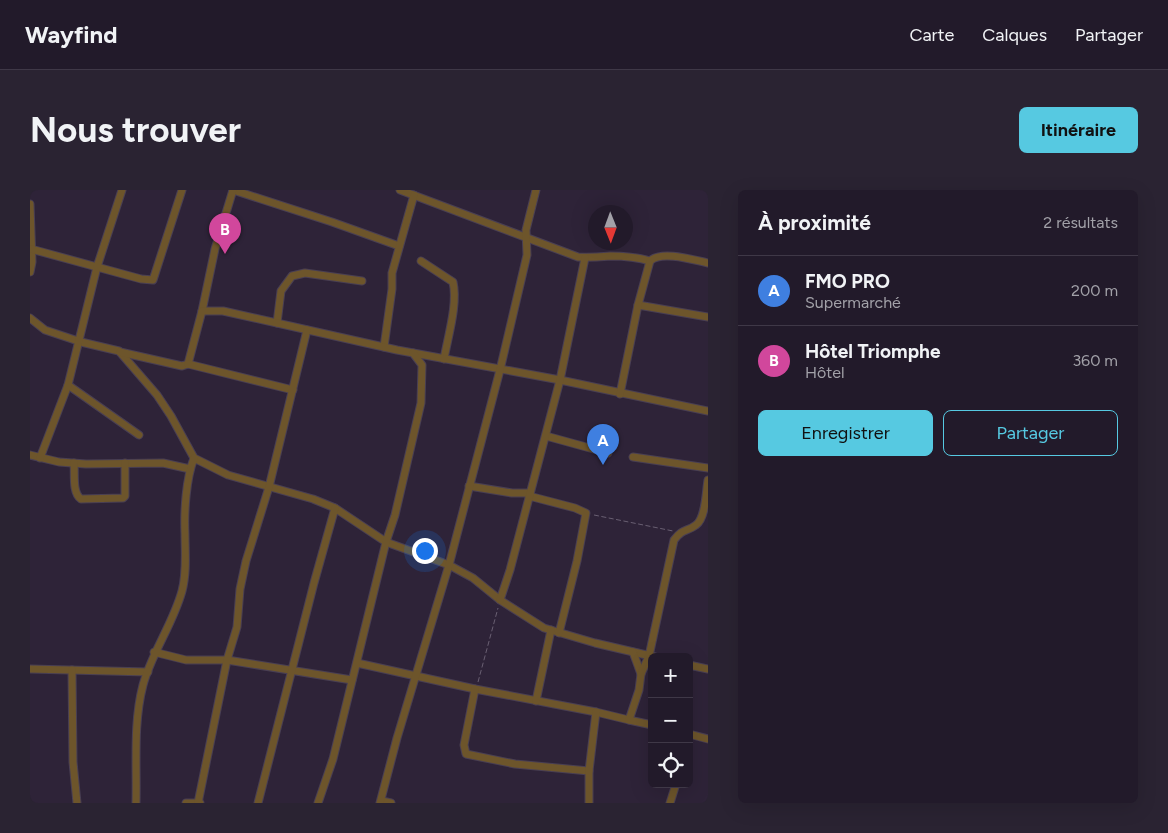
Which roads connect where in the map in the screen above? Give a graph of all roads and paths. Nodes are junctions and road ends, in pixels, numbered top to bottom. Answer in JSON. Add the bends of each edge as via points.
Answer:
{"nodes":[{"id":1,"x":122,"y":190,"type":"edge"},
{"id":2,"x":182,"y":190,"type":"edge"},
{"id":3,"x":233,"y":190,"type":"edge"},
{"id":4,"x":400,"y":190,"type":"edge"},
{"id":5,"x":536,"y":190,"type":"edge"},
{"id":6,"x":414,"y":195,"type":"junction"},
{"id":7,"x":30,"y":204,"type":"edge"},
{"id":8,"x":526,"y":237,"type":"junction"},
{"id":9,"x":400,"y":246,"type":"junction"},
{"id":10,"x":32,"y":249,"type":"junction"},
{"id":11,"x":585,"y":258,"type":"junction"},
{"id":12,"x":421,"y":261,"type":"dead end"},
{"id":13,"x":650,"y":261,"type":"junction"},
{"id":14,"x":708,"y":263,"type":"edge"},
{"id":15,"x":97,"y":267,"type":"junction"},
{"id":16,"x":30,"y":272,"type":"edge"},
{"id":17,"x":362,"y":281,"type":"dead end"},
{"id":18,"x":638,"y":305,"type":"junction"},
{"id":19,"x":202,"y":311,"type":"junction"},
{"id":20,"x":708,"y":317,"type":"edge"},
{"id":21,"x":30,"y":318,"type":"edge"},
{"id":22,"x":277,"y":323,"type":"junction"},
{"id":23,"x":307,"y":330,"type":"junction"},
{"id":24,"x":78,"y":341,"type":"junction"},
{"id":25,"x":384,"y":347,"type":"junction"},
{"id":26,"x":119,"y":351,"type":"junction"},
{"id":27,"x":413,"y":353,"type":"junction"},
{"id":28,"x":444,"y":359,"type":"junction"},
{"id":29,"x":188,"y":364,"type":"junction"},
{"id":30,"x":500,"y":370,"type":"junction"},
{"id":31,"x":560,"y":380,"type":"junction"},
{"id":32,"x":68,"y":385,"type":"junction"},
{"id":33,"x":293,"y":390,"type":"junction"},
{"id":34,"x":620,"y":394,"type":"junction"},
{"id":35,"x":708,"y":411,"type":"edge"},
{"id":36,"x":139,"y":435,"type":"dead end"},
{"id":37,"x":546,"y":436,"type":"junction"},
{"id":38,"x":608,"y":453,"type":"dead end"},
{"id":39,"x":30,"y":454,"type":"edge"},
{"id":40,"x":633,"y":457,"type":"dead end"},
{"id":41,"x":40,"y":458,"type":"junction"},
{"id":42,"x":194,"y":458,"type":"junction"},
{"id":43,"x":74,"y":463,"type":"junction"},
{"id":44,"x":125,"y":463,"type":"junction"},
{"id":45,"x":708,"y":468,"type":"edge"},
{"id":46,"x":190,"y":469,"type":"junction"},
{"id":47,"x":708,"y":480,"type":"edge"},
{"id":48,"x":469,"y":486,"type":"junction"},
{"id":49,"x":269,"y":487,"type":"junction"},
{"id":50,"x":530,"y":495,"type":"junction"},
{"id":51,"x":335,"y":508,"type":"junction"},
{"id":52,"x":586,"y":513,"type":"junction"},
{"id":53,"x":680,"y":532,"type":"junction"},
{"id":54,"x":386,"y":542,"type":"junction"},
{"id":55,"x":449,"y":565,"type":"junction"},
{"id":56,"x":500,"y":600,"type":"junction"},
{"id":57,"x":551,"y":630,"type":"junction"},
{"id":58,"x":559,"y":633,"type":"junction"},
{"id":59,"x":154,"y":652,"type":"junction"},
{"id":60,"x":633,"y":652,"type":"junction"},
{"id":61,"x":653,"y":653,"type":"edge"},
{"id":62,"x":648,"y":655,"type":"edge"},
{"id":63,"x":227,"y":660,"type":"junction"},
{"id":64,"x":357,"y":663,"type":"junction"},
{"id":65,"x":648,"y":663,"type":"edge"},
{"id":66,"x":693,"y":666,"type":"edge"},
{"id":67,"x":30,"y":669,"type":"edge"},
{"id":68,"x":293,"y":669,"type":"junction"},
{"id":69,"x":708,"y":669,"type":"edge"},
{"id":70,"x":72,"y":670,"type":"junction"},
{"id":71,"x":148,"y":672,"type":"junction"},
{"id":72,"x":641,"y":674,"type":"junction"},
{"id":73,"x":415,"y":676,"type":"junction"},
{"id":74,"x":352,"y":680,"type":"junction"},
{"id":75,"x":475,"y":689,"type":"junction"},
{"id":76,"x":536,"y":701,"type":"junction"},
{"id":77,"x":596,"y":712,"type":"junction"},
{"id":78,"x":629,"y":720,"type":"junction"},
{"id":79,"x":648,"y":724,"type":"edge"},
{"id":80,"x":693,"y":735,"type":"edge"},
{"id":81,"x":708,"y":739,"type":"edge"},
{"id":82,"x":589,"y":771,"type":"junction"},
{"id":83,"x":675,"y":788,"type":"edge"},
{"id":84,"x":591,"y":801,"type":"edge"},
{"id":85,"x":381,"y":802,"type":"edge"},
{"id":86,"x":77,"y":803,"type":"edge"},
{"id":87,"x":136,"y":803,"type":"edge"},
{"id":88,"x":186,"y":803,"type":"edge"},
{"id":89,"x":199,"y":803,"type":"edge"},
{"id":90,"x":258,"y":803,"type":"edge"},
{"id":91,"x":318,"y":803,"type":"edge"},
{"id":92,"x":391,"y":803,"type":"edge"},
{"id":93,"x":670,"y":803,"type":"edge"}],
"edges":[{"from":1,"to":15,"type":"street"},
{"from":2,"to":15,"type":"street","via":[[153,280]]},
{"from":3,"to":9,"type":"street"},
{"from":3,"to":19,"type":"street","via":[[215,250]]},
{"from":4,"to":6,"type":"street"},
{"from":5,"to":8,"type":"street"},
{"from":6,"to":8,"type":"street"},
{"from":6,"to":9,"type":"street"},
{"from":7,"to":10,"type":"street"},
{"from":8,"to":11,"type":"street"},
{"from":8,"to":30,"type":"street","via":[[527,255]]},
{"from":9,"to":25,"type":"street","via":[[392,274]]},
{"from":10,"to":15,"type":"street"},
{"from":10,"to":16,"type":"street"},
{"from":11,"to":13,"type":"street","via":[[634,257]]},
{"from":11,"to":31,"type":"street"},
{"from":12,"to":28,"type":"street","via":[[453,282],[455,290]]},
{"from":13,"to":14,"type":"street","via":[[654,257],[669,256]]},
{"from":13,"to":18,"type":"street"},
{"from":15,"to":24,"type":"street"},
{"from":17,"to":22,"type":"street","via":[[305,273],[292,276],[281,290]]},
{"from":18,"to":20,"type":"street"},
{"from":18,"to":34,"type":"street"},
{"from":19,"to":22,"type":"street","via":[[223,311]]},
{"from":19,"to":29,"type":"street"},
{"from":21,"to":24,"type":"street","via":[[45,330]]},
{"from":22,"to":23,"type":"street"},
{"from":23,"to":25,"type":"street"},
{"from":23,"to":33,"type":"street"},
{"from":24,"to":26,"type":"street"},
{"from":24,"to":32,"type":"street"},
{"from":25,"to":27,"type":"street"},
{"from":26,"to":29,"type":"street","via":[[182,366]]},
{"from":26,"to":42,"type":"street","via":[[157,394]]},
{"from":27,"to":28,"type":"street"},
{"from":27,"to":54,"type":"street","via":[[422,365],[421,403]]},
{"from":28,"to":30,"type":"street"},
{"from":29,"to":33,"type":"street"},
{"from":30,"to":31,"type":"street"},
{"from":30,"to":48,"type":"street"},
{"from":31,"to":34,"type":"street"},
{"from":31,"to":37,"type":"street"},
{"from":32,"to":36,"type":"street"},
{"from":32,"to":41,"type":"street"},
{"from":33,"to":49,"type":"street"},
{"from":34,"to":35,"type":"street"},
{"from":37,"to":38,"type":"street"},
{"from":37,"to":50,"type":"street"},
{"from":39,"to":41,"type":"street"},
{"from":40,"to":45,"type":"street"},
{"from":41,"to":43,"type":"street"},
{"from":42,"to":46,"type":"street"},
{"from":42,"to":49,"type":"street","via":[[228,476]]},
{"from":43,"to":44,"type":"street"},
{"from":43,"to":44,"type":"street","via":[[76,491],[81,499],[126,496]]},
{"from":44,"to":46,"type":"street","via":[[163,462]]},
{"from":46,"to":59,"type":"street","via":[[182,590],[167,630]]},
{"from":47,"to":53,"type":"street","via":[[700,522]]},
{"from":48,"to":50,"type":"street"},
{"from":48,"to":55,"type":"street"},
{"from":49,"to":51,"type":"street"},
{"from":49,"to":63,"type":"street","via":[[246,561],[237,627]]},
{"from":50,"to":52,"type":"street"},
{"from":50,"to":56,"type":"street"},
{"from":51,"to":54,"type":"street"},
{"from":51,"to":68,"type":"street"},
{"from":52,"to":53,"type":"path"},
{"from":52,"to":58,"type":"street"},
{"from":53,"to":61,"type":"street","via":[[674,540]]},
{"from":54,"to":55,"type":"street"},
{"from":54,"to":64,"type":"street"},
{"from":55,"to":56,"type":"street","via":[[473,578]]},
{"from":55,"to":73,"type":"street"},
{"from":56,"to":57,"type":"street"},
{"from":56,"to":75,"type":"path"},
{"from":57,"to":58,"type":"street"},
{"from":57,"to":76,"type":"street"},
{"from":58,"to":60,"type":"street"},
{"from":59,"to":63,"type":"street","via":[[186,660]]},
{"from":59,"to":71,"type":"street"},
{"from":60,"to":62,"type":"street"},
{"from":60,"to":72,"type":"street"},
{"from":63,"to":68,"type":"street"},
{"from":63,"to":89,"type":"street"},
{"from":64,"to":73,"type":"street"},
{"from":64,"to":74,"type":"street"},
{"from":65,"to":72,"type":"street"},
{"from":66,"to":69,"type":"street"},
{"from":67,"to":70,"type":"street"},
{"from":68,"to":74,"type":"street"},
{"from":68,"to":90,"type":"street"},
{"from":70,"to":71,"type":"street"},
{"from":70,"to":86,"type":"street"},
{"from":71,"to":87,"type":"street","via":[[138,707]]},
{"from":72,"to":78,"type":"street"},
{"from":73,"to":75,"type":"street"},
{"from":73,"to":85,"type":"street"},
{"from":74,"to":91,"type":"street","via":[[333,759]]},
{"from":75,"to":76,"type":"street"},
{"from":75,"to":82,"type":"street","via":[[464,745],[466,754],[515,764]]},
{"from":76,"to":77,"type":"street"},
{"from":77,"to":78,"type":"street"},
{"from":77,"to":82,"type":"street"},
{"from":78,"to":79,"type":"street"},
{"from":80,"to":81,"type":"street"},
{"from":82,"to":84,"type":"street"},
{"from":83,"to":93,"type":"street"},
{"from":85,"to":92,"type":"street"},
{"from":88,"to":89,"type":"street"}]}
